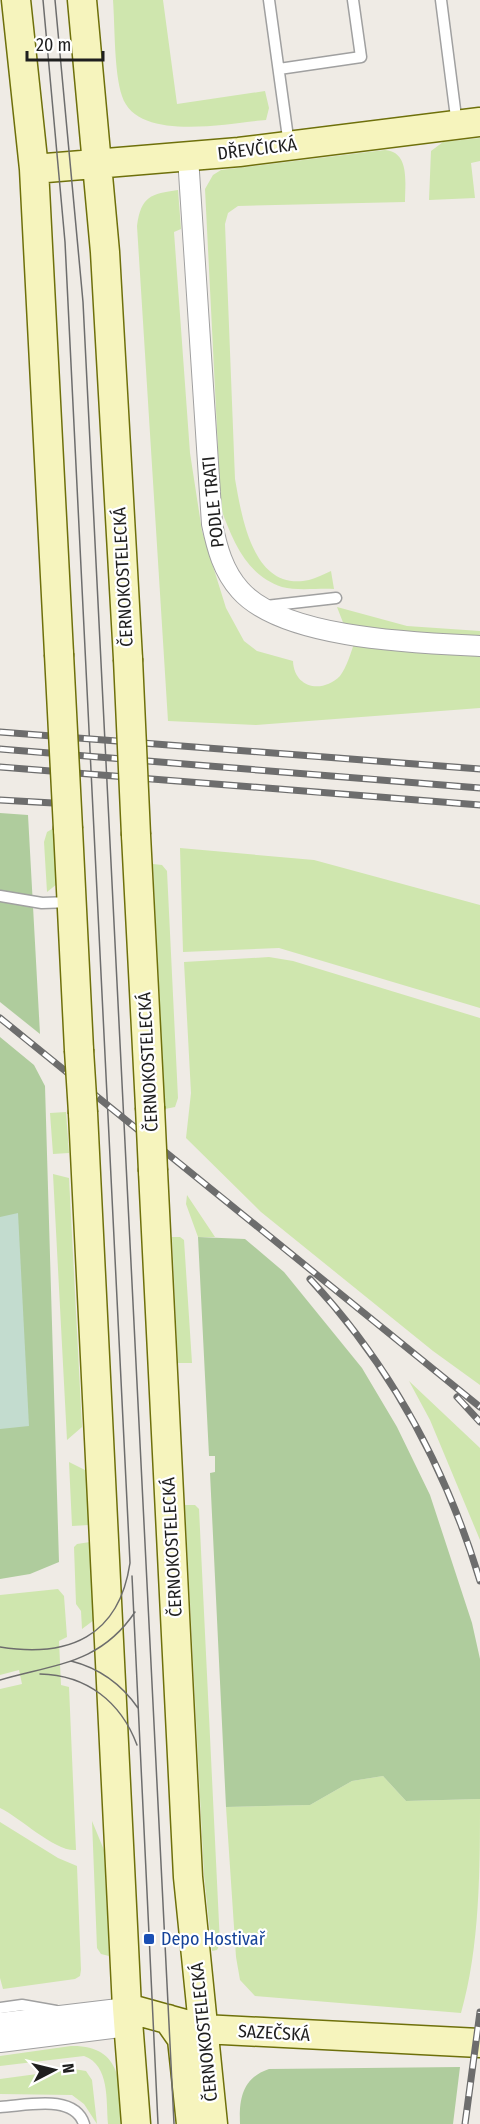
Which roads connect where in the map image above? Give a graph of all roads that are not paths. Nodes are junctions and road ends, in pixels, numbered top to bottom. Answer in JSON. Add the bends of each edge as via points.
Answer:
{"nodes":[{"id":1,"x":16,"y":0,"type":"edge"},
{"id":2,"x":82,"y":0,"type":"edge"},
{"id":3,"x":269,"y":0,"type":"edge"},
{"id":4,"x":353,"y":0,"type":"edge"},
{"id":5,"x":441,"y":0,"type":"edge"},
{"id":6,"x":279,"y":69,"type":"junction"},
{"id":7,"x":469,"y":123,"type":"edge"},
{"id":8,"x":289,"y":146,"type":"junction"},
{"id":9,"x":188,"y":157,"type":"junction"},
{"id":10,"x":97,"y":163,"type":"junction"},
{"id":11,"x":34,"y":169,"type":"junction"},
{"id":12,"x":336,"y":598,"type":"dead end"},
{"id":13,"x":260,"y":606,"type":"junction"},
{"id":14,"x":480,"y":646,"type":"edge"},
{"id":15,"x":0,"y":896,"type":"edge"},
{"id":16,"x":72,"y":902,"type":"junction"},
{"id":17,"x":0,"y":2008,"type":"edge"},
{"id":18,"x":74,"y":2014,"type":"junction"},
{"id":19,"x":144,"y":2017,"type":"junction"},
{"id":20,"x":0,"y":2023,"type":"edge"},
{"id":21,"x":203,"y":2029,"type":"junction"},
{"id":22,"x":0,"y":2042,"type":"edge"},
{"id":23,"x":480,"y":2043,"type":"edge"},
{"id":24,"x":0,"y":2107,"type":"edge"},
{"id":25,"x":84,"y":2124,"type":"edge"},
{"id":26,"x":136,"y":2124,"type":"edge"},
{"id":27,"x":191,"y":2124,"type":"edge"},
{"id":28,"x":213,"y":2124,"type":"edge"}],
"edges":[{"from":1,"to":11,"type":"main road"},
{"from":2,"to":10,"type":"main road","name":"ČERNOKOSTELECKÁ"},
{"from":3,"to":6,"type":"lane"},
{"from":4,"to":6,"type":"lane","via":[[361,57]]},
{"from":5,"to":7,"type":"lane"},
{"from":6,"to":8,"type":"lane"},
{"from":7,"to":8,"type":"main road","name":"DŘEVČICKÁ"},
{"from":8,"to":9,"type":"main road","name":"DŘEVČICKÁ"},
{"from":9,"to":10,"type":"main road","name":"DŘEVČICKÁ"},
{"from":9,"to":13,"type":"street","name":"PODLE TRATI","via":[[212,524],[220,557],[230,577],[240,591]]},
{"from":10,"to":11,"type":"main road","name":"DŘEVČICKÁ"},
{"from":10,"to":21,"type":"main road","name":"ČERNOKOSTELECKÁ","bridge":true,"via":[[128,659],[188,1877]]},
{"from":11,"to":16,"type":"main road","bridge":true},
{"from":12,"to":13,"type":"lane"},
{"from":13,"to":14,"type":"street","name":"PODLE TRATI","via":[[356,637]]},
{"from":15,"to":16,"type":"lane","via":[[42,903]]},
{"from":16,"to":19,"type":"main road","bridge":true},
{"from":17,"to":18,"type":"lane","via":[[22,2005]]},
{"from":18,"to":19,"type":"street","name":"SAZEČSKÁ"},
{"from":18,"to":20,"type":"street","name":"SAZEČSKÁ"},
{"from":19,"to":21,"type":"main road","name":"SAZEČSKÁ"},
{"from":19,"to":22,"type":"street","name":"SAZEČSKÁ"},
{"from":19,"to":26,"type":"main road"},
{"from":19,"to":27,"type":"main road","via":[[182,2039]]},
{"from":21,"to":23,"type":"main road","name":"SAZEČSKÁ"},
{"from":21,"to":28,"type":"main road","name":"ČERNOKOSTELECKÁ"},
{"from":24,"to":25,"type":"lane","via":[[65,2105],[79,2114]]}]}
